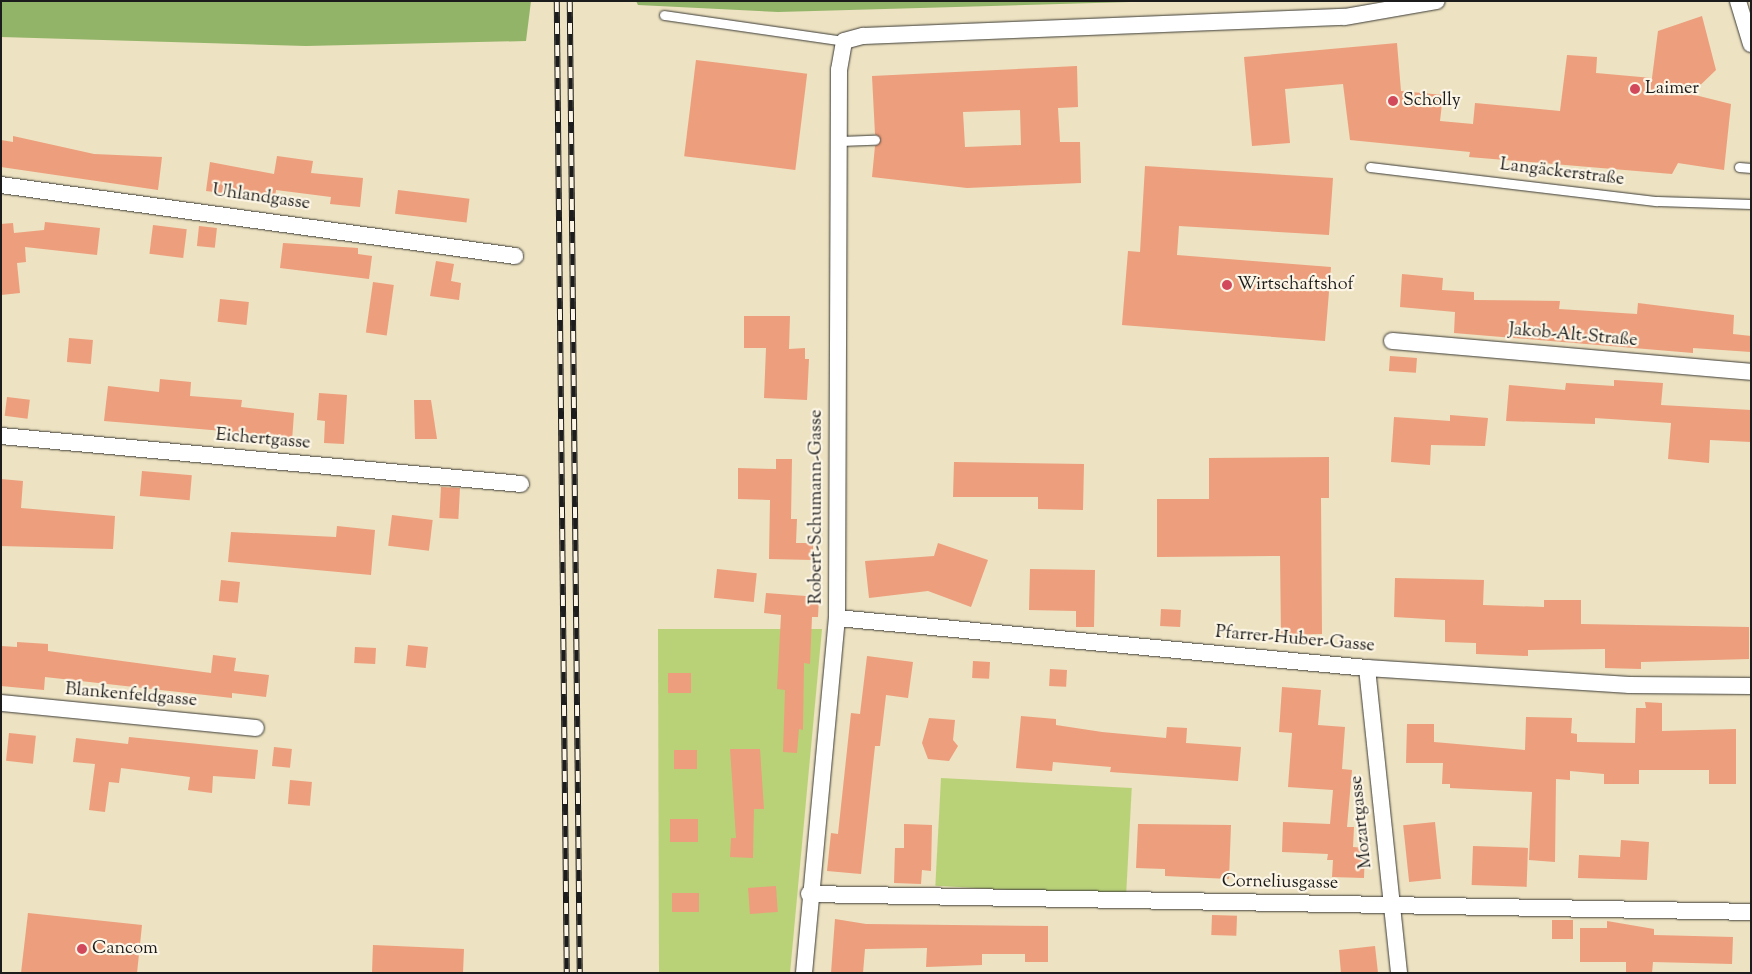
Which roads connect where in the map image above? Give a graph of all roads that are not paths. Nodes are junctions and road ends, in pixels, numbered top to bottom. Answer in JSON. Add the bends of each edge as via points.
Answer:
{"nodes":[{"id":1,"x":1437,"y":1,"type":"edge"},
{"id":2,"x":1738,"y":1,"type":"edge"},
{"id":3,"x":664,"y":15,"type":"dead end"},
{"id":4,"x":844,"y":41,"type":"junction"},
{"id":5,"x":1751,"y":44,"type":"edge"},
{"id":6,"x":875,"y":140,"type":"dead end"},
{"id":7,"x":838,"y":141,"type":"junction"},
{"id":8,"x":1739,"y":166,"type":"dead end"},
{"id":9,"x":1370,"y":167,"type":"dead end"},
{"id":10,"x":1751,"y":168,"type":"edge"},
{"id":11,"x":1,"y":185,"type":"edge"},
{"id":12,"x":1751,"y":204,"type":"edge"},
{"id":13,"x":515,"y":256,"type":"dead end"},
{"id":14,"x":1392,"y":341,"type":"dead end"},
{"id":15,"x":1751,"y":372,"type":"edge"},
{"id":16,"x":1,"y":436,"type":"edge"},
{"id":17,"x":521,"y":484,"type":"dead end"},
{"id":18,"x":837,"y":618,"type":"junction"},
{"id":19,"x":1367,"y":668,"type":"junction"},
{"id":20,"x":1751,"y":686,"type":"edge"},
{"id":21,"x":1,"y":703,"type":"edge"},
{"id":22,"x":256,"y":728,"type":"dead end"},
{"id":23,"x":809,"y":894,"type":"junction"},
{"id":24,"x":1391,"y":906,"type":"junction"},
{"id":25,"x":1751,"y":912,"type":"edge"},
{"id":26,"x":804,"y":973,"type":"edge"},
{"id":27,"x":1398,"y":973,"type":"edge"}],
"edges":[{"from":1,"to":4,"type":"street","via":[[1346,17],[862,36]]},
{"from":2,"to":5,"type":"street"},
{"from":3,"to":4,"type":"lane"},
{"from":4,"to":7,"type":"street","name":"Robert-Schumann-Gasse"},
{"from":6,"to":7,"type":"lane"},
{"from":7,"to":18,"type":"street","name":"Robert-Schumann-Gasse"},
{"from":8,"to":10,"type":"lane"},
{"from":9,"to":12,"type":"lane","name":"Langäckerstraße","via":[[1657,201]]},
{"from":11,"to":13,"type":"street","name":"Uhlandgasse"},
{"from":14,"to":15,"type":"street","name":"Jakob-Alt-Straße"},
{"from":16,"to":17,"type":"street","name":"Eichertgasse"},
{"from":18,"to":19,"type":"street","name":"Pfarrer-Huber-Gasse"},
{"from":18,"to":23,"type":"street","name":"Robert-Schumann-Gasse"},
{"from":19,"to":20,"type":"street","name":"Pfarrer-Huber-Gasse","via":[[1629,685]]},
{"from":19,"to":24,"type":"street","name":"Mozartgasse"},
{"from":21,"to":22,"type":"street","name":"Blankenfeldgasse"},
{"from":23,"to":24,"type":"street","name":"Corneliusgasse"},
{"from":23,"to":26,"type":"street","name":"Robert-Schumann-Gasse"},
{"from":24,"to":25,"type":"street","name":"Corneliusgasse"},
{"from":24,"to":27,"type":"street","name":"Mozartgasse"}]}
